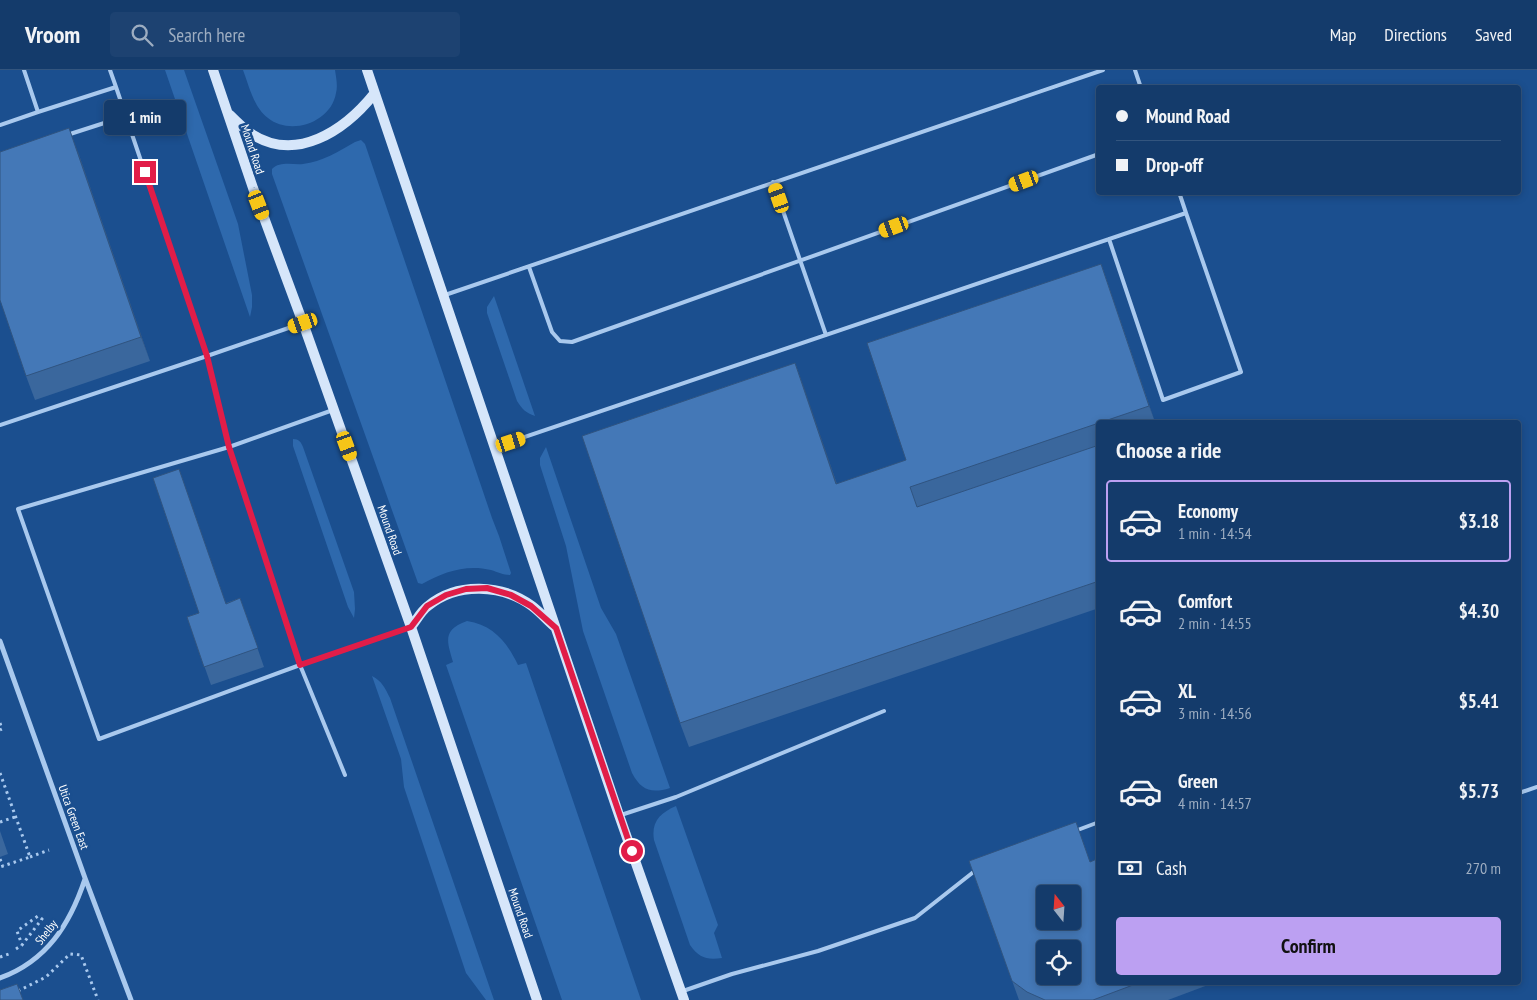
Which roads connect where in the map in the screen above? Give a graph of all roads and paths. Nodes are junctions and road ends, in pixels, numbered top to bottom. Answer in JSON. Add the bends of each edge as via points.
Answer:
{"nodes":[{"id":1,"x":24,"y":70,"type":"edge"},
{"id":2,"x":110,"y":70,"type":"edge"},
{"id":3,"x":213,"y":70,"type":"edge"},
{"id":4,"x":367,"y":70,"type":"edge"},
{"id":5,"x":1103,"y":70,"type":"edge"},
{"id":6,"x":1135,"y":70,"type":"edge"},
{"id":7,"x":1140,"y":85,"type":"edge"},
{"id":8,"x":116,"y":87,"type":"junction"},
{"id":9,"x":374,"y":94,"type":"junction"},
{"id":10,"x":38,"y":112,"type":"junction"},
{"id":11,"x":228,"y":114,"type":"junction"},
{"id":12,"x":126,"y":116,"type":"junction"},
{"id":13,"x":0,"y":125,"type":"edge"},
{"id":14,"x":63,"y":136,"type":"edge"},
{"id":15,"x":1096,"y":155,"type":"edge"},
{"id":16,"x":774,"y":182,"type":"junction"},
{"id":17,"x":1180,"y":195,"type":"edge"},
{"id":18,"x":1186,"y":213,"type":"junction"},
{"id":19,"x":1109,"y":239,"type":"junction"},
{"id":20,"x":801,"y":260,"type":"junction"},
{"id":21,"x":529,"y":266,"type":"junction"},
{"id":22,"x":443,"y":295,"type":"junction"},
{"id":23,"x":303,"y":323,"type":"junction"},
{"id":24,"x":826,"y":335,"type":"junction"},
{"id":25,"x":207,"y":356,"type":"junction"},
{"id":26,"x":334,"y":409,"type":"junction"},
{"id":27,"x":0,"y":425,"type":"edge"},
{"id":28,"x":229,"y":447,"type":"junction"},
{"id":29,"x":495,"y":447,"type":"junction"},
{"id":30,"x":411,"y":627,"type":"junction"},
{"id":31,"x":556,"y":628,"type":"junction"},
{"id":32,"x":0,"y":641,"type":"edge"},
{"id":33,"x":300,"y":665,"type":"junction"},
{"id":34,"x":884,"y":711,"type":"dead end"},
{"id":35,"x":0,"y":723,"type":"edge"},
{"id":36,"x":0,"y":730,"type":"edge"},
{"id":37,"x":0,"y":773,"type":"edge"},
{"id":38,"x":345,"y":774,"type":"dead end"},
{"id":39,"x":2,"y":784,"type":"edge"},
{"id":40,"x":1537,"y":787,"type":"edge"},
{"id":41,"x":1521,"y":792,"type":"edge"},
{"id":42,"x":619,"y":816,"type":"junction"},
{"id":43,"x":16,"y":817,"type":"junction"},
{"id":44,"x":0,"y":822,"type":"edge"},
{"id":45,"x":1096,"y":823,"type":"edge"},
{"id":46,"x":1071,"y":832,"type":"edge"},
{"id":47,"x":49,"y":850,"type":"dead end"},
{"id":48,"x":30,"y":857,"type":"junction"},
{"id":49,"x":0,"y":859,"type":"edge"},
{"id":50,"x":2,"y":866,"type":"edge"},
{"id":51,"x":980,"y":867,"type":"edge"},
{"id":52,"x":85,"y":878,"type":"junction"},
{"id":53,"x":22,"y":945,"type":"junction"},
{"id":54,"x":0,"y":957,"type":"edge"},
{"id":55,"x":0,"y":978,"type":"edge"},
{"id":56,"x":10,"y":994,"type":"edge"},
{"id":57,"x":682,"y":996,"type":"edge"},
{"id":58,"x":98,"y":1000,"type":"edge"},
{"id":59,"x":131,"y":1000,"type":"edge"},
{"id":60,"x":537,"y":1000,"type":"edge"}],
"edges":[{"from":1,"to":10,"type":"lane"},
{"from":2,"to":8,"type":"lane"},
{"from":3,"to":11,"type":"main road","name":"Mound Road"},
{"from":4,"to":9,"type":"main road"},
{"from":5,"to":16,"type":"lane"},
{"from":6,"to":7,"type":"lane"},
{"from":8,"to":10,"type":"lane"},
{"from":8,"to":12,"type":"lane"},
{"from":9,"to":11,"type":"main road","via":[[361,110],[329,134],[291,145],[271,143],[250,133]]},
{"from":9,"to":22,"type":"main road"},
{"from":10,"to":13,"type":"lane"},
{"from":11,"to":23,"type":"main road","name":"Mound Road"},
{"from":12,"to":14,"type":"lane"},
{"from":12,"to":25,"type":"lane"},
{"from":15,"to":20,"type":"lane"},
{"from":16,"to":20,"type":"lane"},
{"from":16,"to":21,"type":"lane"},
{"from":17,"to":18,"type":"lane"},
{"from":18,"to":19,"type":"lane"},
{"from":18,"to":19,"type":"lane","via":[[1241,372],[1162,400]]},
{"from":19,"to":24,"type":"lane"},
{"from":20,"to":21,"type":"lane","via":[[572,342],[560,341],[552,332]]},
{"from":20,"to":24,"type":"lane"},
{"from":21,"to":22,"type":"lane"},
{"from":22,"to":29,"type":"main road"},
{"from":23,"to":25,"type":"lane"},
{"from":23,"to":26,"type":"main road","name":"Mound Road"},
{"from":24,"to":29,"type":"lane"},
{"from":25,"to":27,"type":"lane"},
{"from":25,"to":28,"type":"lane"},
{"from":26,"to":28,"type":"lane"},
{"from":26,"to":30,"type":"main road","name":"Mound Road"},
{"from":28,"to":33,"type":"lane"},
{"from":28,"to":33,"type":"lane","via":[[18,509],[99,739]]},
{"from":29,"to":31,"type":"main road"},
{"from":30,"to":31,"type":"main road","via":[[427,606],[446,595],[466,589],[487,588],[511,595],[531,606]]},
{"from":30,"to":33,"type":"lane"},
{"from":30,"to":60,"type":"main road","name":"Mound Road"},
{"from":31,"to":42,"type":"main road"},
{"from":32,"to":52,"type":"street","name":"Utica Green East"},
{"from":33,"to":38,"type":"lane"},
{"from":34,"to":42,"type":"lane"},
{"from":35,"to":36,"type":"path"},
{"from":37,"to":39,"type":"path"},
{"from":39,"to":43,"type":"path"},
{"from":40,"to":41,"type":"lane"},
{"from":42,"to":57,"type":"main road"},
{"from":43,"to":44,"type":"path"},
{"from":43,"to":48,"type":"path"},
{"from":45,"to":46,"type":"lane"},
{"from":47,"to":48,"type":"path"},
{"from":48,"to":50,"type":"path"},
{"from":49,"to":50,"type":"path"},
{"from":51,"to":57,"type":"lane","via":[[915,918],[818,951],[732,974]]},
{"from":52,"to":55,"type":"street","name":"Shelby","via":[[63,929],[42,954]]},
{"from":52,"to":59,"type":"street","name":"Utica Green East"},
{"from":53,"to":53,"type":"path","via":[[42,919],[38,916],[17,931]]},
{"from":53,"to":54,"type":"path"},
{"from":56,"to":58,"type":"path","via":[[46,977],[70,954],[81,955]]}]}
